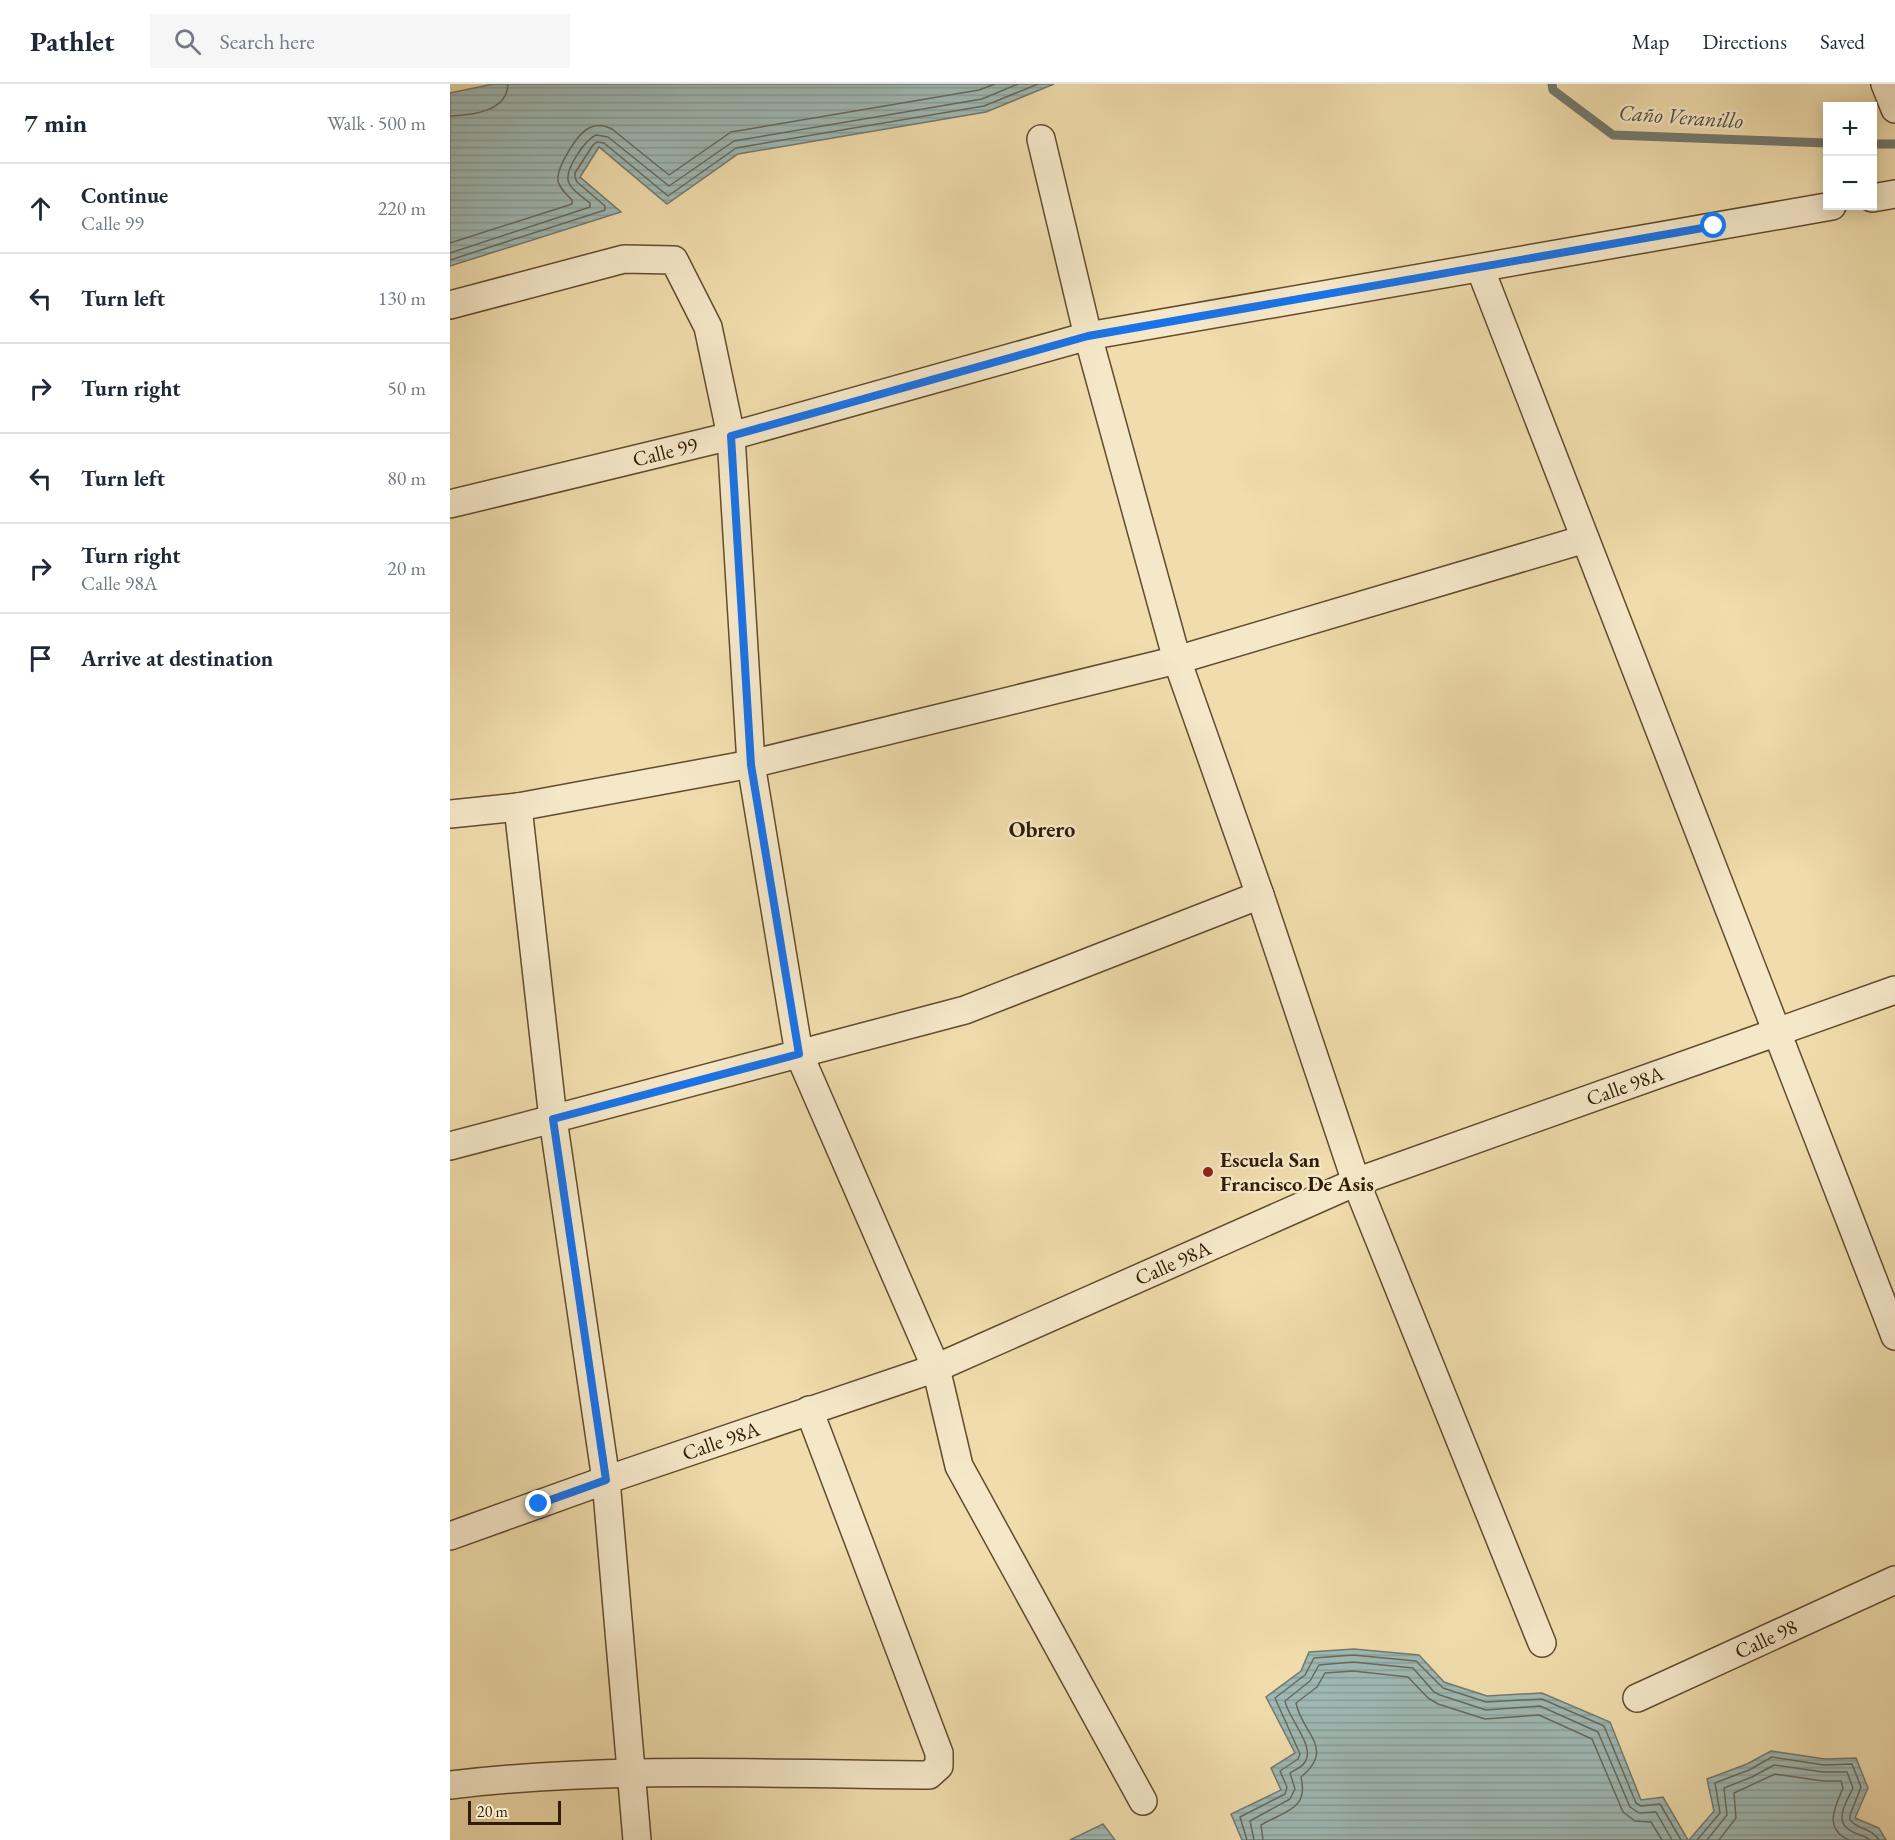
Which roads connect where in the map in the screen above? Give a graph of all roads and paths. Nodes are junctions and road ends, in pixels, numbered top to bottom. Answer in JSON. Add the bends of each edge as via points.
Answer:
{"nodes":[{"id":1,"x":1885,"y":84,"type":"edge"},
{"id":2,"x":1895,"y":110,"type":"edge"},
{"id":3,"x":1041,"y":139,"type":"dead end"},
{"id":4,"x":1895,"y":194,"type":"edge"},
{"id":5,"x":1877,"y":197,"type":"edge"},
{"id":6,"x":1823,"y":208,"type":"edge"},
{"id":7,"x":1480,"y":268,"type":"junction"},
{"id":8,"x":450,"y":305,"type":"edge"},
{"id":9,"x":1088,"y":336,"type":"junction"},
{"id":10,"x":731,"y":436,"type":"junction"},
{"id":11,"x":450,"y":504,"type":"edge"},
{"id":12,"x":1585,"y":539,"type":"junction"},
{"id":13,"x":1177,"y":660,"type":"junction"},
{"id":14,"x":751,"y":765,"type":"junction"},
{"id":15,"x":518,"y":807,"type":"junction"},
{"id":16,"x":450,"y":814,"type":"edge"},
{"id":17,"x":1260,"y":895,"type":"junction"},
{"id":18,"x":1895,"y":990,"type":"edge"},
{"id":19,"x":1777,"y":1032,"type":"junction"},
{"id":20,"x":799,"y":1054,"type":"junction"},
{"id":21,"x":553,"y":1119,"type":"junction"},
{"id":22,"x":450,"y":1146,"type":"edge"},
{"id":23,"x":1356,"y":1182,"type":"junction"},
{"id":24,"x":1895,"y":1336,"type":"edge"},
{"id":25,"x":936,"y":1368,"type":"junction"},
{"id":26,"x":809,"y":1410,"type":"junction"},
{"id":27,"x":606,"y":1480,"type":"junction"},
{"id":28,"x":450,"y":1536,"type":"edge"},
{"id":29,"x":1895,"y":1580,"type":"edge"},
{"id":30,"x":1542,"y":1643,"type":"dead end"},
{"id":31,"x":1636,"y":1698,"type":"dead end"},
{"id":32,"x":630,"y":1773,"type":"junction"},
{"id":33,"x":450,"y":1785,"type":"edge"},
{"id":34,"x":1143,"y":1801,"type":"dead end"},
{"id":35,"x":637,"y":1840,"type":"edge"}],
"edges":[{"from":1,"to":2,"type":"street"},
{"from":3,"to":9,"type":"street"},
{"from":4,"to":5,"type":"street"},
{"from":6,"to":7,"type":"street","name":"Calle 99"},
{"from":7,"to":9,"type":"street","name":"Calle 99"},
{"from":7,"to":12,"type":"street"},
{"from":8,"to":10,"type":"street","via":[[624,259],[674,260],[708,327]]},
{"from":9,"to":10,"type":"street","name":"Calle 99"},
{"from":9,"to":13,"type":"street"},
{"from":10,"to":11,"type":"street","name":"Calle 99"},
{"from":10,"to":14,"type":"street"},
{"from":12,"to":13,"type":"street"},
{"from":12,"to":19,"type":"street"},
{"from":13,"to":14,"type":"street"},
{"from":13,"to":17,"type":"street"},
{"from":14,"to":15,"type":"street"},
{"from":14,"to":20,"type":"street"},
{"from":15,"to":16,"type":"street"},
{"from":15,"to":21,"type":"street"},
{"from":17,"to":20,"type":"street","via":[[965,1010]]},
{"from":17,"to":23,"type":"street"},
{"from":18,"to":19,"type":"street","name":"Calle 98A"},
{"from":19,"to":23,"type":"street","name":"Calle 98A"},
{"from":19,"to":24,"type":"street"},
{"from":20,"to":21,"type":"street"},
{"from":20,"to":25,"type":"street"},
{"from":21,"to":22,"type":"street"},
{"from":21,"to":27,"type":"street"},
{"from":23,"to":25,"type":"street","name":"Calle 98A"},
{"from":23,"to":30,"type":"street"},
{"from":25,"to":26,"type":"street","name":"Calle 98A"},
{"from":25,"to":34,"type":"street","via":[[959,1466]]},
{"from":26,"to":27,"type":"street","name":"Calle 98A"},
{"from":26,"to":32,"type":"street","via":[[939,1753],[939,1766],[929,1775]]},
{"from":27,"to":28,"type":"street","name":"Calle 98A"},
{"from":27,"to":32,"type":"street"},
{"from":29,"to":31,"type":"street","name":"Calle 98"},
{"from":32,"to":33,"type":"street"},
{"from":32,"to":35,"type":"street"}]}
